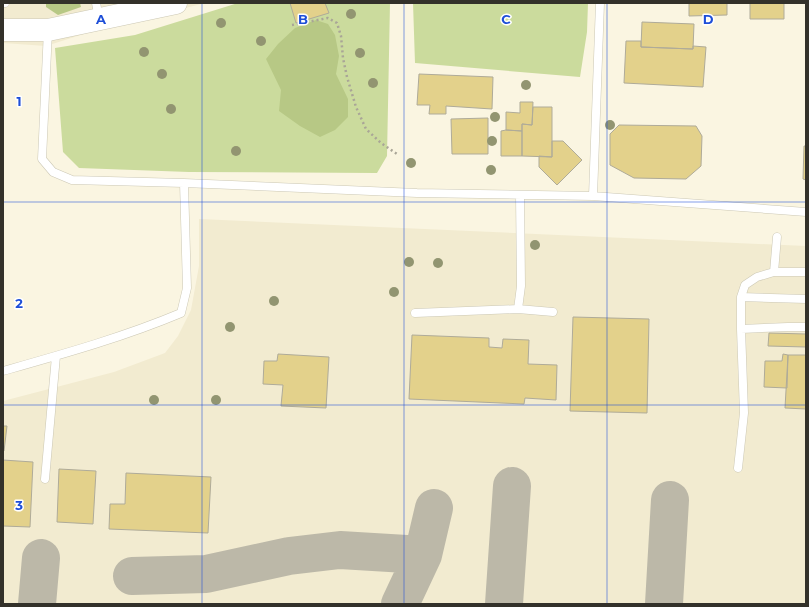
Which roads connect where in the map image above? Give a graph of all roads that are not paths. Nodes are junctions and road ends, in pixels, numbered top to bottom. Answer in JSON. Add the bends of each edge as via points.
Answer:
{"nodes":[{"id":1,"x":176,"y":3,"type":"edge"},
{"id":2,"x":600,"y":3,"type":"edge"},
{"id":3,"x":98,"y":11,"type":"edge"},
{"id":4,"x":3,"y":30,"type":"edge"},
{"id":5,"x":48,"y":30,"type":"junction"},
{"id":6,"x":184,"y":182,"type":"junction"},
{"id":7,"x":520,"y":195,"type":"junction"},
{"id":8,"x":593,"y":196,"type":"junction"},
{"id":9,"x":806,"y":212,"type":"edge"},
{"id":10,"x":776,"y":237,"type":"dead end"},
{"id":11,"x":774,"y":272,"type":"junction"},
{"id":12,"x":806,"y":272,"type":"edge"},
{"id":13,"x":741,"y":297,"type":"junction"},
{"id":14,"x":806,"y":299,"type":"edge"},
{"id":15,"x":518,"y":309,"type":"junction"},
{"id":16,"x":553,"y":312,"type":"dead end"},
{"id":17,"x":415,"y":313,"type":"dead end"},
{"id":18,"x":806,"y":327,"type":"edge"},
{"id":19,"x":741,"y":329,"type":"junction"},
{"id":20,"x":56,"y":356,"type":"junction"},
{"id":21,"x":3,"y":371,"type":"edge"},
{"id":22,"x":738,"y":468,"type":"dead end"},
{"id":23,"x":45,"y":479,"type":"dead end"}],
"edges":[{"from":1,"to":3,"type":"street"},
{"from":2,"to":8,"type":"lane"},
{"from":3,"to":5,"type":"street"},
{"from":4,"to":5,"type":"street"},
{"from":5,"to":6,"type":"lane","via":[[42,159],[53,172],[72,180]]},
{"from":6,"to":7,"type":"lane"},
{"from":6,"to":20,"type":"lane","via":[[187,288],[181,313]]},
{"from":7,"to":8,"type":"lane"},
{"from":7,"to":15,"type":"lane","via":[[521,286]]},
{"from":8,"to":9,"type":"lane"},
{"from":10,"to":11,"type":"lane"},
{"from":11,"to":12,"type":"lane"},
{"from":11,"to":13,"type":"lane","via":[[757,277],[745,285]]},
{"from":13,"to":14,"type":"lane"},
{"from":13,"to":19,"type":"lane"},
{"from":15,"to":16,"type":"lane"},
{"from":15,"to":17,"type":"lane"},
{"from":18,"to":19,"type":"lane"},
{"from":19,"to":22,"type":"lane","via":[[744,413]]},
{"from":20,"to":21,"type":"lane"},
{"from":20,"to":23,"type":"lane"}]}
